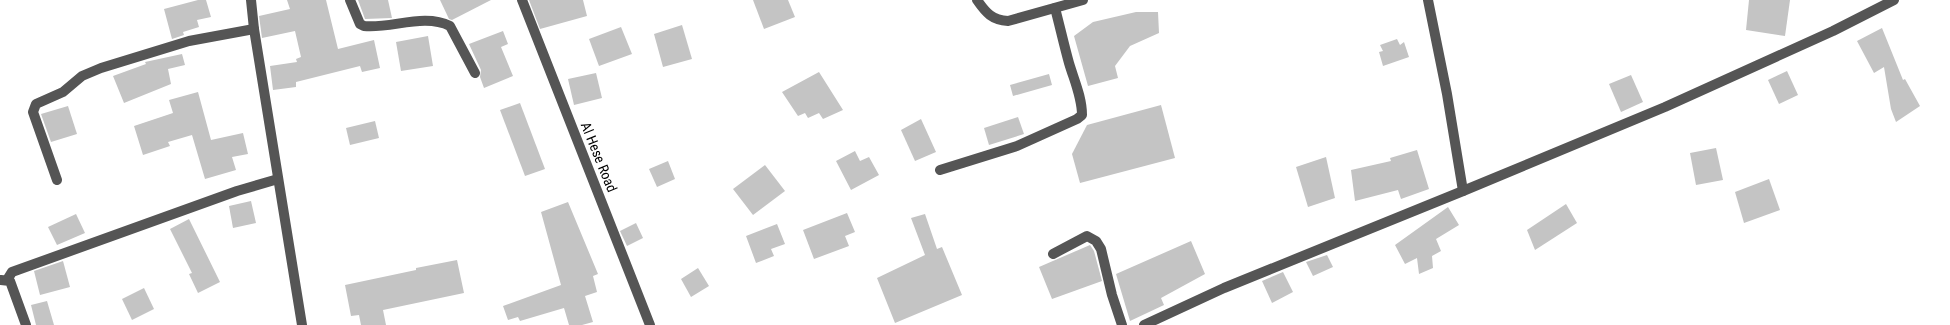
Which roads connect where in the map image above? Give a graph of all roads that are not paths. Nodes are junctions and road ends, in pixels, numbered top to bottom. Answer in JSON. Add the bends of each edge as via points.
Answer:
{"nodes":[{"id":1,"x":251,"y":0,"type":"edge"},
{"id":2,"x":350,"y":0,"type":"edge"},
{"id":3,"x":522,"y":0,"type":"edge"},
{"id":4,"x":977,"y":0,"type":"edge"},
{"id":5,"x":1084,"y":0,"type":"edge"},
{"id":6,"x":1428,"y":0,"type":"edge"},
{"id":7,"x":1894,"y":0,"type":"edge"},
{"id":8,"x":1055,"y":8,"type":"junction"},
{"id":9,"x":254,"y":29,"type":"junction"},
{"id":10,"x":475,"y":73,"type":"dead end"},
{"id":11,"x":940,"y":170,"type":"dead end"},
{"id":12,"x":278,"y":179,"type":"junction"},
{"id":13,"x":57,"y":180,"type":"dead end"},
{"id":14,"x":1463,"y":191,"type":"junction"},
{"id":15,"x":1053,"y":254,"type":"dead end"},
{"id":16,"x":3,"y":280,"type":"edge"},
{"id":17,"x":26,"y":325,"type":"edge"},
{"id":18,"x":302,"y":325,"type":"edge"},
{"id":19,"x":650,"y":325,"type":"edge"},
{"id":20,"x":1122,"y":325,"type":"edge"},
{"id":21,"x":1144,"y":325,"type":"edge"}],
"edges":[{"from":1,"to":9,"type":"street"},
{"from":2,"to":10,"type":"street","via":[[360,24],[364,26],[416,22],[442,22],[450,26]]},
{"from":3,"to":19,"type":"street","name":"Al Hese Road"},
{"from":4,"to":8,"type":"street","via":[[985,12],[997,20],[1008,21]]},
{"from":5,"to":8,"type":"street"},
{"from":6,"to":14,"type":"street"},
{"from":7,"to":14,"type":"street","via":[[1833,31],[1665,107]]},
{"from":8,"to":11,"type":"street","via":[[1078,89],[1082,115],[1017,146]]},
{"from":9,"to":12,"type":"street"},
{"from":9,"to":13,"type":"street","via":[[189,41],[102,68],[82,76],[63,92],[36,104],[33,112]]},
{"from":12,"to":16,"type":"street","via":[[237,191],[12,272]]},
{"from":12,"to":18,"type":"street"},
{"from":14,"to":21,"type":"street","via":[[1224,288]]},
{"from":15,"to":20,"type":"street","via":[[1087,236],[1096,241],[1102,249],[1112,296]]},
{"from":16,"to":17,"type":"street","via":[[10,282]]}]}
